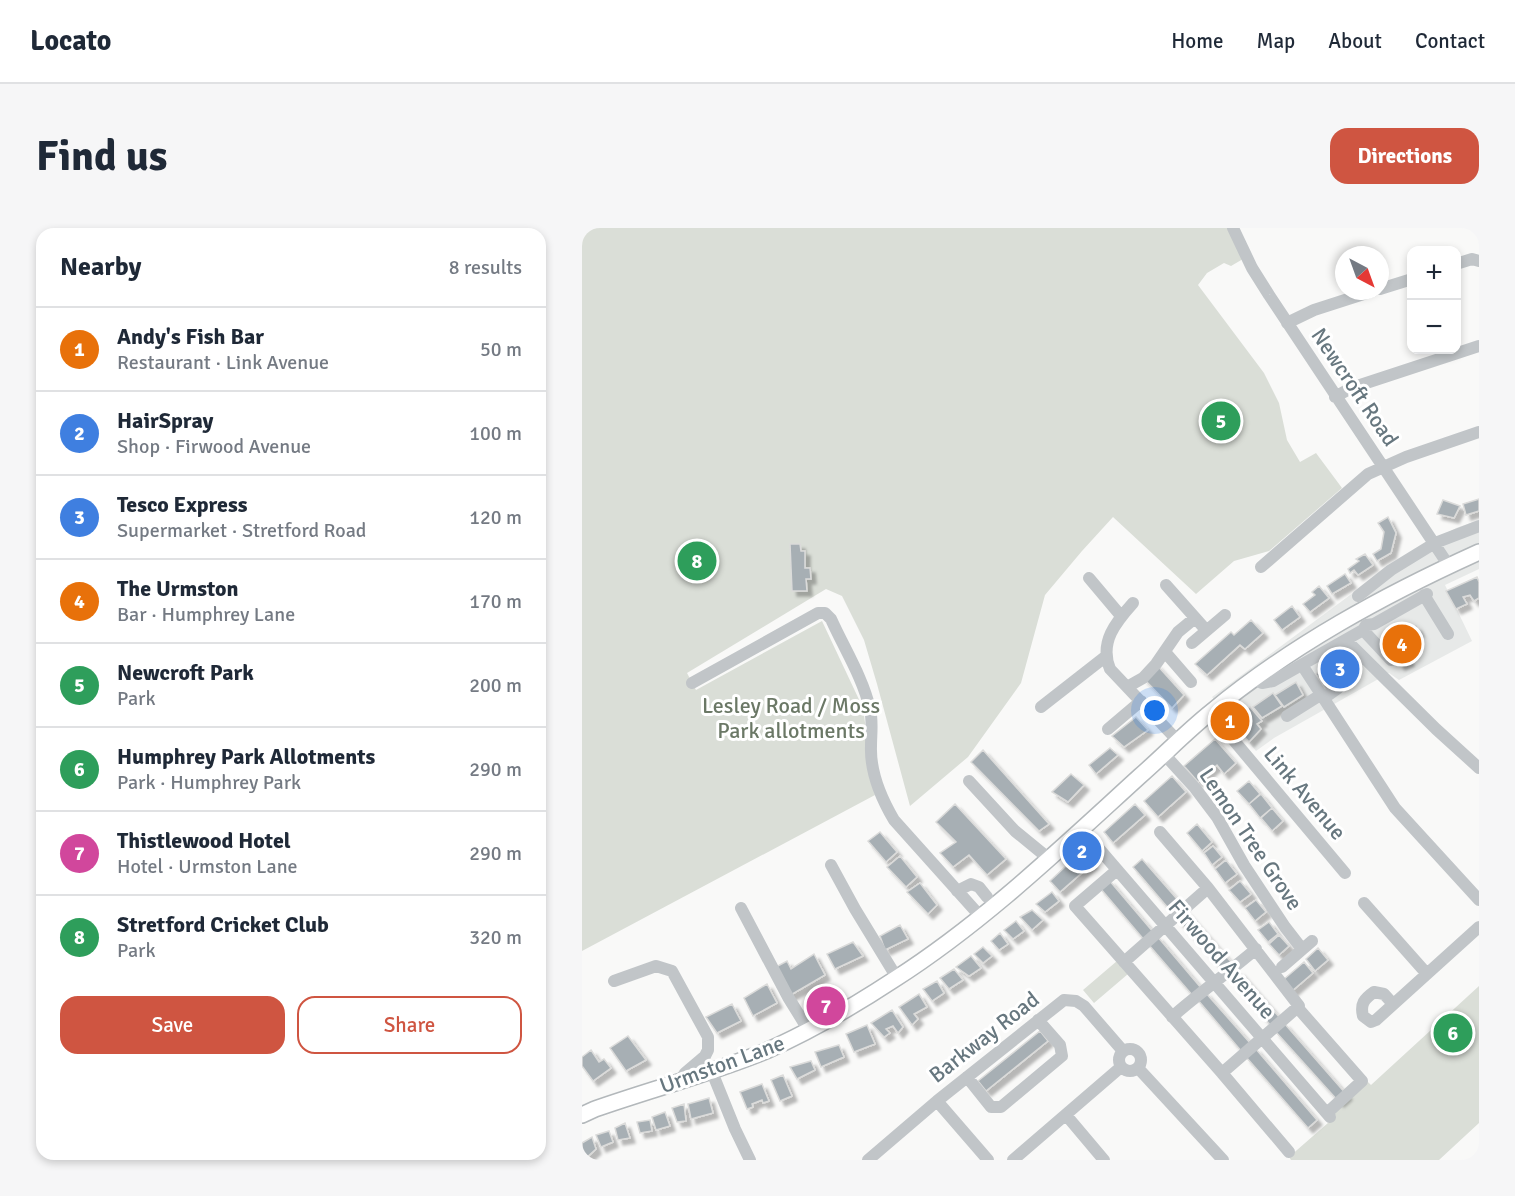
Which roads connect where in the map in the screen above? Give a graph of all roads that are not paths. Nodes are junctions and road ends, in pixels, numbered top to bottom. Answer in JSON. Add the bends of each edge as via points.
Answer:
{"nodes":[{"id":1,"x":1233,"y":228,"type":"edge"},
{"id":2,"x":1479,"y":261,"type":"edge"},
{"id":3,"x":1461,"y":262,"type":"edge"},
{"id":4,"x":1407,"y":281,"type":"edge"},
{"id":5,"x":1389,"y":286,"type":"edge"},
{"id":6,"x":1345,"y":300,"type":"edge"},
{"id":7,"x":1287,"y":323,"type":"junction"},
{"id":8,"x":1479,"y":346,"type":"edge"},
{"id":9,"x":1335,"y":397,"type":"junction"},
{"id":10,"x":1479,"y":432,"type":"edge"},
{"id":11,"x":1384,"y":469,"type":"junction"},
{"id":12,"x":1479,"y":526,"type":"edge"},
{"id":13,"x":1435,"y":543,"type":"junction"},
{"id":14,"x":1479,"y":553,"type":"edge"},
{"id":15,"x":1449,"y":566,"type":"junction"},
{"id":16,"x":1261,"y":567,"type":"dead end"},
{"id":17,"x":1089,"y":578,"type":"dead end"},
{"id":18,"x":1166,"y":585,"type":"dead end"},
{"id":19,"x":1358,"y":596,"type":"dead end"},
{"id":20,"x":1133,"y":603,"type":"dead end"},
{"id":21,"x":1225,"y":615,"type":"dead end"},
{"id":22,"x":1121,"y":616,"type":"junction"},
{"id":23,"x":1195,"y":618,"type":"junction"},
{"id":24,"x":1356,"y":620,"type":"junction"},
{"id":25,"x":1206,"y":630,"type":"junction"},
{"id":26,"x":1448,"y":634,"type":"dead end"},
{"id":27,"x":1346,"y":640,"type":"junction"},
{"id":28,"x":1192,"y":643,"type":"dead end"},
{"id":29,"x":1165,"y":652,"type":"junction"},
{"id":30,"x":1105,"y":657,"type":"junction"},
{"id":31,"x":1391,"y":660,"type":"dead end"},
{"id":32,"x":1302,"y":665,"type":"junction"},
{"id":33,"x":1253,"y":678,"type":"junction"},
{"id":34,"x":1191,"y":682,"type":"dead end"},
{"id":35,"x":692,"y":683,"type":"dead end"},
{"id":36,"x":1127,"y":687,"type":"junction"},
{"id":37,"x":1338,"y":688,"type":"dead end"},
{"id":38,"x":1323,"y":696,"type":"junction"},
{"id":39,"x":1141,"y":701,"type":"junction"},
{"id":40,"x":1041,"y":707,"type":"dead end"},
{"id":41,"x":1210,"y":712,"type":"junction"},
{"id":42,"x":1287,"y":716,"type":"dead end"},
{"id":43,"x":1108,"y":729,"type":"dead end"},
{"id":44,"x":1178,"y":741,"type":"junction"},
{"id":45,"x":1164,"y":754,"type":"junction"},
{"id":46,"x":1479,"y":768,"type":"edge"},
{"id":47,"x":969,"y":781,"type":"dead end"},
{"id":48,"x":1082,"y":829,"type":"junction"},
{"id":49,"x":1160,"y":832,"type":"dead end"},
{"id":50,"x":1048,"y":858,"type":"junction"},
{"id":51,"x":831,"y":865,"type":"dead end"},
{"id":52,"x":1117,"y":870,"type":"junction"},
{"id":53,"x":1345,"y":873,"type":"dead end"},
{"id":54,"x":1208,"y":888,"type":"junction"},
{"id":55,"x":957,"y":891,"type":"junction"},
{"id":56,"x":987,"y":897,"type":"dead end"},
{"id":57,"x":1479,"y":900,"type":"edge"},
{"id":58,"x":1364,"y":903,"type":"dead end"},
{"id":59,"x":741,"y":908,"type":"dead end"},
{"id":60,"x":980,"y":916,"type":"junction"},
{"id":61,"x":1166,"y":925,"type":"junction"},
{"id":62,"x":1479,"y":927,"type":"edge"},
{"id":63,"x":1312,"y":941,"type":"dead end"},
{"id":64,"x":1302,"y":949,"type":"junction"},
{"id":65,"x":1256,"y":950,"type":"junction"},
{"id":66,"x":1124,"y":962,"type":"junction"},
{"id":67,"x":1282,"y":967,"type":"dead end"},
{"id":68,"x":1427,"y":974,"type":"junction"},
{"id":69,"x":897,"y":978,"type":"junction"},
{"id":70,"x":614,"y":981,"type":"dead end"},
{"id":71,"x":1216,"y":982,"type":"junction"},
{"id":72,"x":1393,"y":1004,"type":"dead end"},
{"id":73,"x":1297,"y":1007,"type":"junction"},
{"id":74,"x":1172,"y":1017,"type":"junction"},
{"id":75,"x":1038,"y":1020,"type":"junction"},
{"id":76,"x":809,"y":1030,"type":"junction"},
{"id":77,"x":1262,"y":1037,"type":"junction"},
{"id":78,"x":1123,"y":1051,"type":"junction"},
{"id":79,"x":1121,"y":1067,"type":"junction"},
{"id":80,"x":1138,"y":1068,"type":"junction"},
{"id":81,"x":712,"y":1072,"type":"junction"},
{"id":82,"x":1222,"y":1073,"type":"junction"},
{"id":83,"x":968,"y":1077,"type":"junction"},
{"id":84,"x":680,"y":1081,"type":"junction"},
{"id":85,"x":937,"y":1101,"type":"junction"},
{"id":86,"x":582,"y":1115,"type":"edge"},
{"id":87,"x":1066,"y":1115,"type":"junction"},
{"id":88,"x":1288,"y":1157,"type":"edge"},
{"id":89,"x":750,"y":1160,"type":"edge"},
{"id":90,"x":868,"y":1160,"type":"edge"},
{"id":91,"x":988,"y":1160,"type":"edge"},
{"id":92,"x":1013,"y":1160,"type":"edge"},
{"id":93,"x":1104,"y":1160,"type":"edge"},
{"id":94,"x":1223,"y":1160,"type":"edge"}],
"edges":[{"from":1,"to":7,"type":"street","name":"Newcroft Road","via":[[1252,268]]},
{"from":2,"to":3,"type":"street"},
{"from":4,"to":5,"type":"street"},
{"from":6,"to":7,"type":"street"},
{"from":7,"to":9,"type":"street","name":"Newcroft Road"},
{"from":8,"to":9,"type":"street","via":[[1351,388]]},
{"from":9,"to":11,"type":"street","name":"Newcroft Road"},
{"from":10,"to":11,"type":"street"},
{"from":11,"to":13,"type":"street","name":"Newcroft Road"},
{"from":11,"to":16,"type":"street","via":[[1368,474]]},
{"from":12,"to":13,"type":"street"},
{"from":13,"to":15,"type":"street","name":"Newcroft Road"},
{"from":13,"to":19,"type":"street"},
{"from":14,"to":15,"type":"main road","name":"Urmston Lane"},
{"from":15,"to":24,"type":"main road","name":"Urmston Lane"},
{"from":17,"to":22,"type":"street"},
{"from":18,"to":23,"type":"street"},
{"from":20,"to":22,"type":"street"},
{"from":21,"to":25,"type":"street"},
{"from":22,"to":30,"type":"street","via":[[1110,635]]},
{"from":23,"to":25,"type":"street"},
{"from":23,"to":29,"type":"street","via":[[1178,632]]},
{"from":24,"to":26,"type":"street","via":[[1374,624],[1425,594]]},
{"from":24,"to":27,"type":"street"},
{"from":24,"to":31,"type":"street"},
{"from":24,"to":33,"type":"main road","name":"Urmston Lane"},
{"from":25,"to":28,"type":"street"},
{"from":27,"to":32,"type":"street"},
{"from":27,"to":46,"type":"street"},
{"from":29,"to":34,"type":"street"},
{"from":29,"to":36,"type":"street","via":[[1143,678]]},
{"from":30,"to":36,"type":"street","via":[[1110,669]]},
{"from":30,"to":40,"type":"street"},
{"from":32,"to":33,"type":"street","via":[[1267,683]]},
{"from":32,"to":38,"type":"street"},
{"from":33,"to":41,"type":"main road","name":"Urmston Lane"},
{"from":35,"to":55,"type":"street","via":[[818,613],[825,613],[870,706],[873,768],[885,806]]},
{"from":36,"to":39,"type":"street"},
{"from":37,"to":38,"type":"street"},
{"from":38,"to":42,"type":"street"},
{"from":38,"to":57,"type":"street","via":[[1395,808]]},
{"from":39,"to":43,"type":"street"},
{"from":39,"to":44,"type":"street"},
{"from":41,"to":44,"type":"main road","name":"Urmston Lane"},
{"from":41,"to":53,"type":"street","name":"Link Avenue"},
{"from":44,"to":45,"type":"main road","name":"Urmston Lane"},
{"from":45,"to":48,"type":"main road","name":"Urmston Lane"},
{"from":45,"to":64,"type":"street","name":"Lemon Tree Grove","via":[[1217,818],[1284,927]]},
{"from":47,"to":50,"type":"street","via":[[1015,831]]},
{"from":48,"to":50,"type":"main road","name":"Urmston Lane"},
{"from":48,"to":52,"type":"street","name":"Firwood Avenue"},
{"from":49,"to":54,"type":"street"},
{"from":50,"to":60,"type":"main road","name":"Urmston Lane"},
{"from":51,"to":69,"type":"street"},
{"from":52,"to":61,"type":"street","name":"Firwood Avenue"},
{"from":52,"to":66,"type":"street","via":[[1075,906]]},
{"from":54,"to":61,"type":"street"},
{"from":54,"to":65,"type":"street"},
{"from":55,"to":56,"type":"street","via":[[971,884]]},
{"from":55,"to":60,"type":"street"},
{"from":58,"to":68,"type":"street"},
{"from":59,"to":76,"type":"street"},
{"from":60,"to":69,"type":"main road","name":"Urmston Lane"},
{"from":61,"to":66,"type":"street"},
{"from":61,"to":71,"type":"street","name":"Firwood Avenue"},
{"from":62,"to":68,"type":"street"},
{"from":63,"to":64,"type":"street"},
{"from":64,"to":67,"type":"street"},
{"from":65,"to":71,"type":"street"},
{"from":65,"to":73,"type":"street"},
{"from":66,"to":74,"type":"street"},
{"from":68,"to":72,"type":"street"},
{"from":69,"to":76,"type":"main road","name":"Urmston Lane"},
{"from":70,"to":84,"type":"street","via":[[656,966],[672,971],[708,1037],[705,1056]]},
{"from":71,"to":74,"type":"street"},
{"from":71,"to":77,"type":"street","name":"Firwood Avenue"},
{"from":73,"to":77,"type":"street"},
{"from":73,"to":77,"type":"street","name":"Firwood Avenue","via":[[1362,1081],[1328,1115]]},
{"from":74,"to":82,"type":"street"},
{"from":75,"to":78,"type":"street","name":"Barkway Road","via":[[1064,1000],[1076,1001]]},
{"from":75,"to":83,"type":"street","name":"Barkway Road"},
{"from":75,"to":83,"type":"street","via":[[1060,1046],[1062,1056],[1009,1100],[997,1108],[991,1107]]},
{"from":76,"to":81,"type":"main road","name":"Urmston Lane"},
{"from":77,"to":82,"type":"street"},
{"from":78,"to":79,"type":"street"},
{"from":78,"to":80,"type":"street","via":[[1130,1048],[1140,1054],[1142,1062]]},
{"from":79,"to":80,"type":"street","via":[[1127,1071]]},
{"from":79,"to":87,"type":"street"},
{"from":80,"to":94,"type":"street"},
{"from":81,"to":84,"type":"main road","name":"Urmston Lane"},
{"from":81,"to":89,"type":"street"},
{"from":82,"to":88,"type":"street"},
{"from":83,"to":85,"type":"street","name":"Barkway Road"},
{"from":84,"to":86,"type":"main road","name":"Urmston Lane"},
{"from":85,"to":90,"type":"street","name":"Barkway Road"},
{"from":85,"to":91,"type":"street"},
{"from":87,"to":92,"type":"street"},
{"from":87,"to":93,"type":"street"}]}
